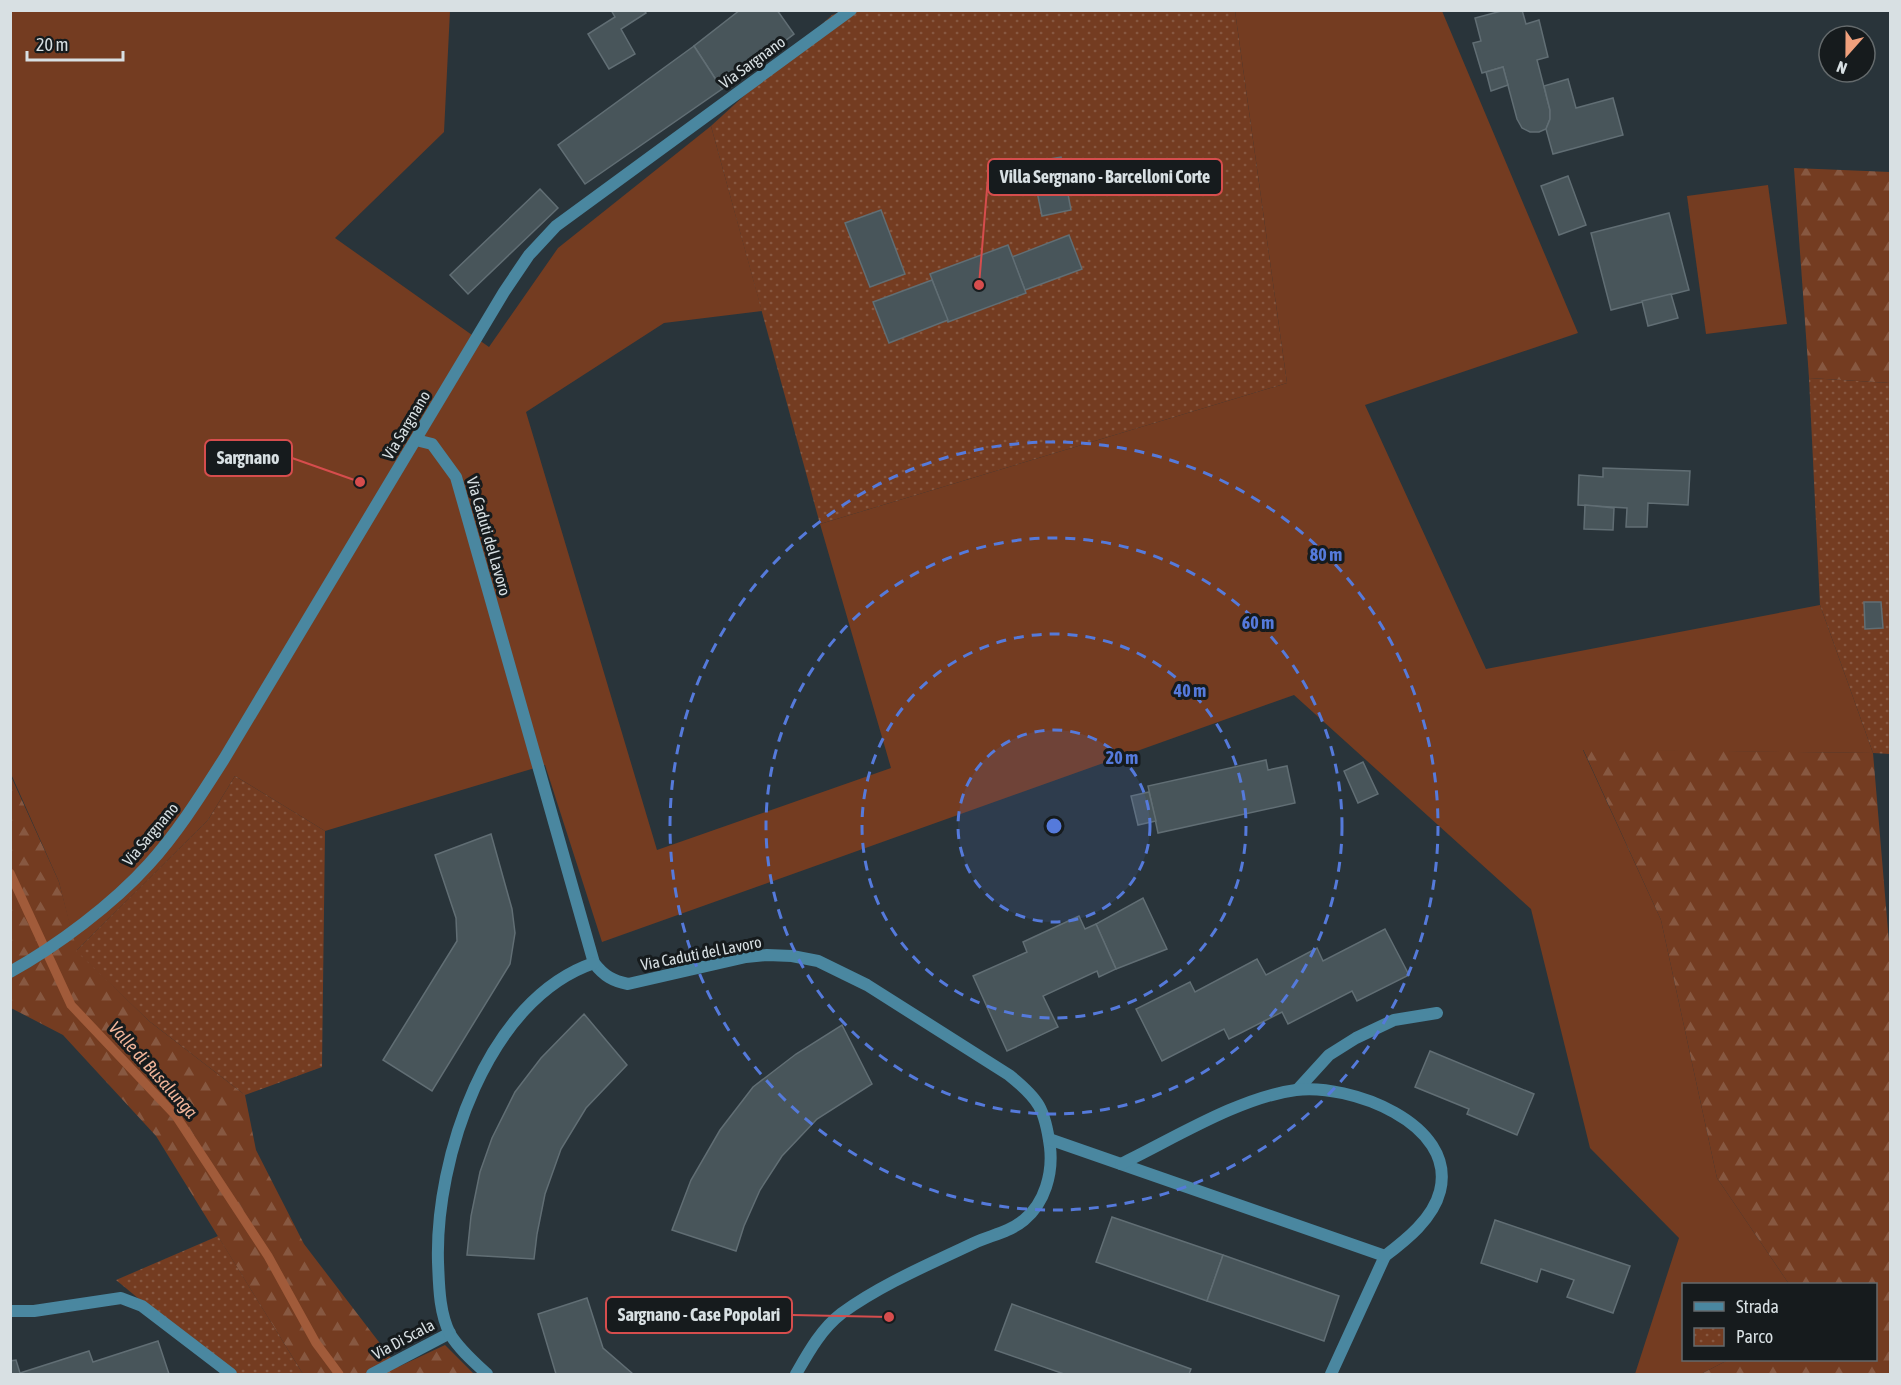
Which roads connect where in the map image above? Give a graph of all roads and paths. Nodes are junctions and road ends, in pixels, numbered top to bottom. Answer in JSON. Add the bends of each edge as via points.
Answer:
{"nodes":[{"id":1,"x":851,"y":10,"type":"edge"},
{"id":2,"x":416,"y":440,"type":"junction"},
{"id":3,"x":594,"y":963,"type":"junction"},
{"id":4,"x":10,"y":972,"type":"edge"},
{"id":5,"x":1437,"y":1013,"type":"dead end"},
{"id":6,"x":1298,"y":1089,"type":"junction"},
{"id":7,"x":1049,"y":1139,"type":"junction"},
{"id":8,"x":1121,"y":1164,"type":"junction"},
{"id":9,"x":1384,"y":1256,"type":"junction"},
{"id":10,"x":10,"y":1311,"type":"edge"},
{"id":11,"x":450,"y":1333,"type":"junction"},
{"id":12,"x":231,"y":1374,"type":"edge"},
{"id":13,"x":372,"y":1374,"type":"edge"},
{"id":14,"x":487,"y":1374,"type":"edge"},
{"id":15,"x":796,"y":1374,"type":"edge"},
{"id":16,"x":1331,"y":1374,"type":"edge"}],
"edges":[{"from":1,"to":2,"type":"street","name":"Via Sargnano","via":[[556,226],[529,255],[504,292]]},
{"from":2,"to":3,"type":"street","name":"Via Caduti del Lavoro","via":[[432,444],[456,477]]},
{"from":2,"to":4,"type":"street","name":"Via Sargnano","via":[[186,818],[148,865],[106,906]]},
{"from":3,"to":7,"type":"street","name":"Via Caduti del Lavoro","via":[[614,981],[628,984],[746,957],[792,956],[818,961],[867,985],[1024,1087],[1046,1119]]},
{"from":3,"to":11,"type":"street","via":[[544,989],[516,1019],[471,1094],[443,1189],[438,1245],[439,1295]]},
{"from":5,"to":6,"type":"street","via":[[1394,1020],[1356,1038],[1329,1054]]},
{"from":6,"to":8,"type":"street","via":[[1239,1106]]},
{"from":6,"to":9,"type":"street","via":[[1330,1091],[1384,1107],[1425,1135],[1435,1153],[1441,1171],[1440,1191],[1432,1209],[1406,1239]]},
{"from":7,"to":8,"type":"street"},
{"from":7,"to":15,"type":"street","name":"Via Caduti del Lavoro","via":[[1052,1163],[1048,1182],[1039,1204],[1025,1220],[881,1289],[840,1314],[815,1341]]},
{"from":8,"to":9,"type":"street"},
{"from":9,"to":16,"type":"street"},
{"from":10,"to":12,"type":"street","via":[[121,1298],[142,1306]]},
{"from":11,"to":13,"type":"street","name":"Via Di Scala"},
{"from":11,"to":14,"type":"street"}]}
